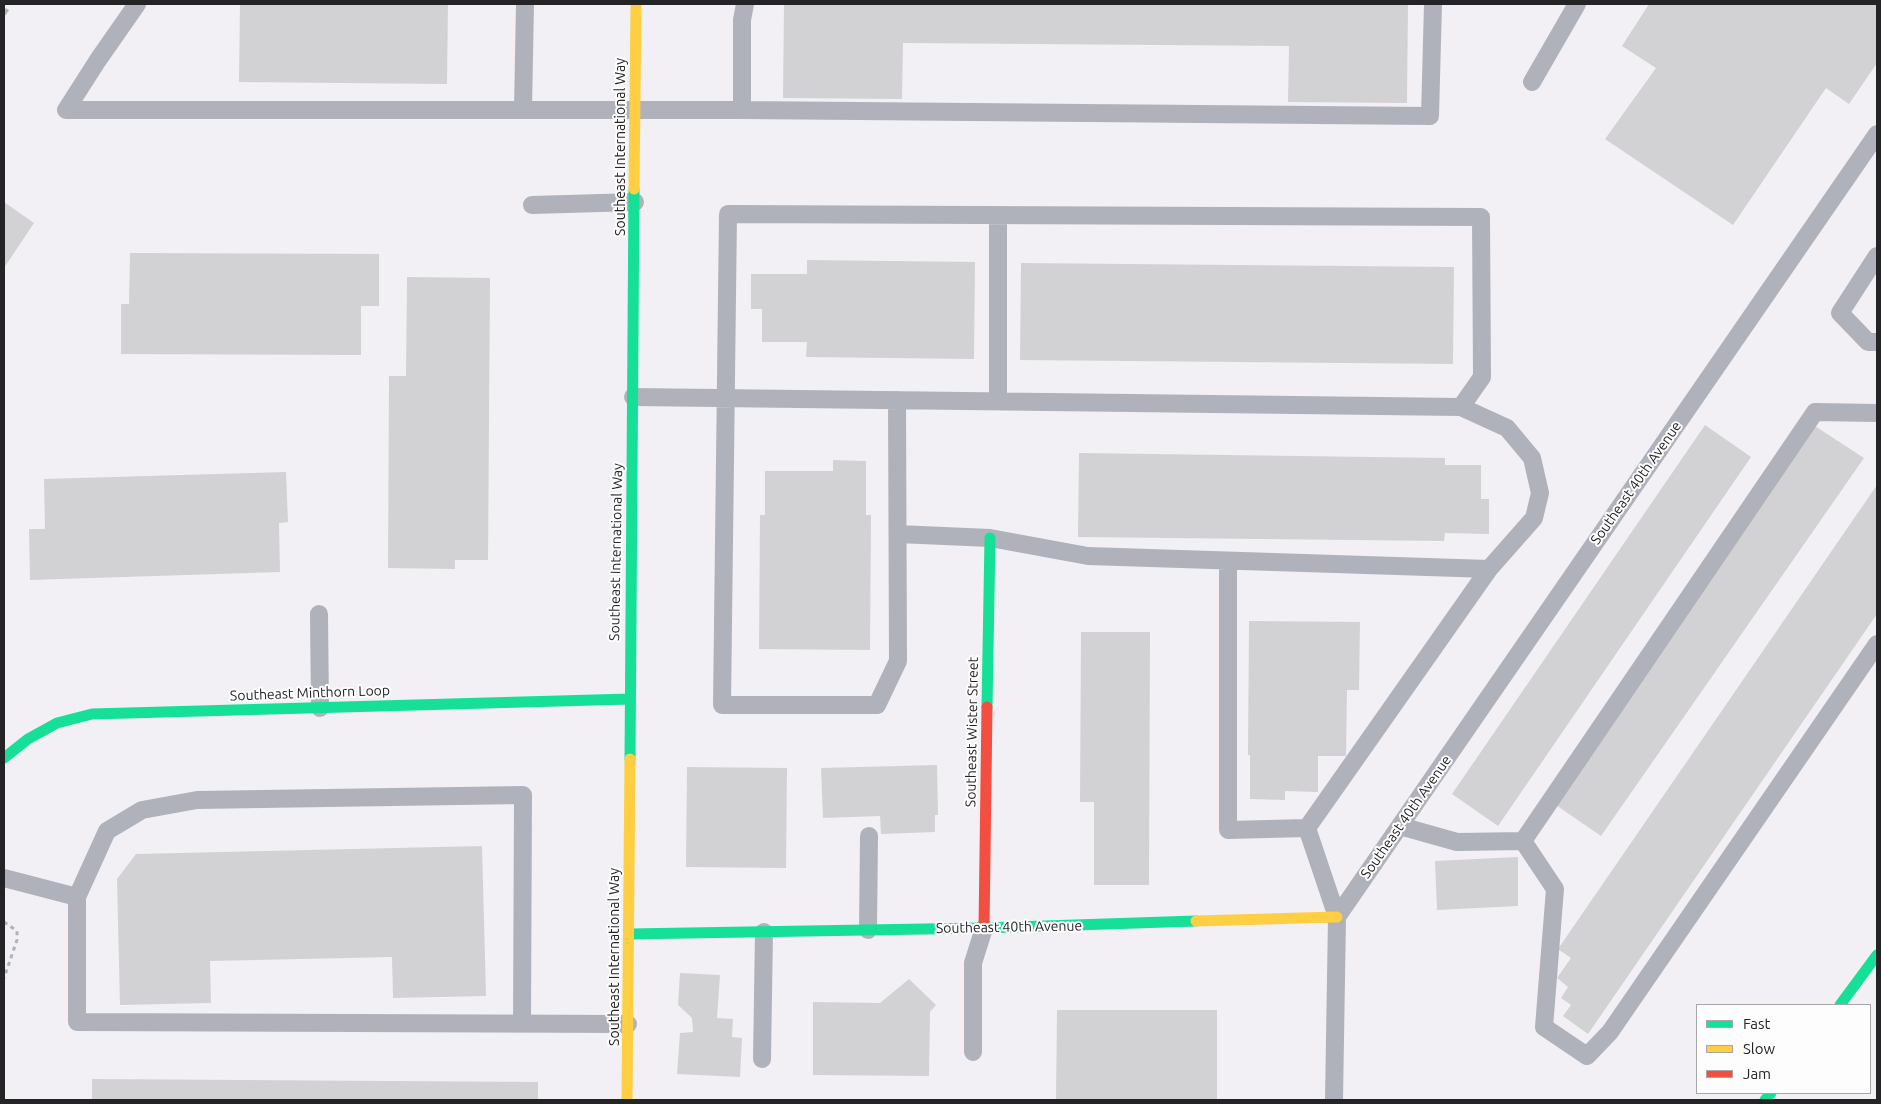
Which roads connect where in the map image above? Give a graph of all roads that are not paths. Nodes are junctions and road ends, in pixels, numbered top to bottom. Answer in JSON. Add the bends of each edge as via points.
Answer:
{"nodes":[{"id":1,"x":137,"y":4,"type":"edge"},
{"id":2,"x":525,"y":4,"type":"edge"},
{"id":3,"x":636,"y":4,"type":"edge"},
{"id":4,"x":744,"y":4,"type":"edge"},
{"id":5,"x":1433,"y":4,"type":"edge"},
{"id":6,"x":1578,"y":4,"type":"edge"},
{"id":7,"x":1532,"y":82,"type":"dead end"},
{"id":8,"x":523,"y":109,"type":"junction"},
{"id":9,"x":634,"y":109,"type":"junction"},
{"id":10,"x":742,"y":110,"type":"junction"},
{"id":11,"x":1877,"y":134,"type":"edge"},
{"id":12,"x":635,"y":202,"type":"junction"},
{"id":13,"x":532,"y":205,"type":"dead end"},
{"id":14,"x":998,"y":215,"type":"junction"},
{"id":15,"x":1877,"y":256,"type":"edge"},
{"id":16,"x":1877,"y":342,"type":"edge"},
{"id":17,"x":633,"y":397,"type":"junction"},
{"id":18,"x":725,"y":398,"type":"junction"},
{"id":19,"x":897,"y":400,"type":"junction"},
{"id":20,"x":998,"y":401,"type":"junction"},
{"id":21,"x":1461,"y":407,"type":"junction"},
{"id":22,"x":1877,"y":413,"type":"edge"},
{"id":23,"x":898,"y":534,"type":"junction"},
{"id":24,"x":990,"y":538,"type":"junction"},
{"id":25,"x":1228,"y":561,"type":"junction"},
{"id":26,"x":1490,"y":569,"type":"junction"},
{"id":27,"x":319,"y":614,"type":"dead end"},
{"id":28,"x":1877,"y":644,"type":"edge"},
{"id":29,"x":630,"y":699,"type":"junction"},
{"id":30,"x":320,"y":708,"type":"junction"},
{"id":31,"x":4,"y":758,"type":"edge"},
{"id":32,"x":1400,"y":826,"type":"junction"},
{"id":33,"x":1307,"y":828,"type":"junction"},
{"id":34,"x":869,"y":836,"type":"dead end"},
{"id":35,"x":1523,"y":841,"type":"junction"},
{"id":36,"x":4,"y":878,"type":"edge"},
{"id":37,"x":77,"y":897,"type":"junction"},
{"id":38,"x":1337,"y":917,"type":"junction"},
{"id":39,"x":984,"y":928,"type":"junction"},
{"id":40,"x":868,"y":930,"type":"junction"},
{"id":41,"x":764,"y":932,"type":"junction"},
{"id":42,"x":629,"y":934,"type":"junction"},
{"id":43,"x":1877,"y":955,"type":"edge"},
{"id":44,"x":1841,"y":1004,"type":"edge"},
{"id":45,"x":522,"y":1023,"type":"junction"},
{"id":46,"x":628,"y":1024,"type":"junction"},
{"id":47,"x":973,"y":1052,"type":"dead end"},
{"id":48,"x":762,"y":1059,"type":"dead end"},
{"id":49,"x":628,"y":1100,"type":"edge"},
{"id":50,"x":1334,"y":1100,"type":"edge"}],
"edges":[{"from":1,"to":8,"type":"lane","via":[[66,110]]},
{"from":2,"to":8,"type":"lane"},
{"from":3,"to":9,"type":"main road","name":"Southeast International Way"},
{"from":4,"to":10,"type":"lane"},
{"from":5,"to":10,"type":"lane","via":[[1430,116]]},
{"from":6,"to":7,"type":"lane"},
{"from":8,"to":9,"type":"lane"},
{"from":9,"to":10,"type":"lane"},
{"from":9,"to":12,"type":"main road","name":"Southeast International Way"},
{"from":11,"to":32,"type":"lane","name":"Southeast 40th Avenue"},
{"from":12,"to":13,"type":"lane"},
{"from":12,"to":17,"type":"main road","name":"Southeast International Way"},
{"from":14,"to":18,"type":"lane","via":[[728,214]]},
{"from":14,"to":20,"type":"lane"},
{"from":14,"to":21,"type":"lane","via":[[1481,216],[1482,378]]},
{"from":15,"to":16,"type":"lane","via":[[1840,313],[1868,342]]},
{"from":17,"to":18,"type":"lane"},
{"from":17,"to":29,"type":"main road","name":"Southeast International Way"},
{"from":18,"to":19,"type":"lane"},
{"from":18,"to":23,"type":"lane","via":[[722,705],[877,705],[898,660]]},
{"from":19,"to":20,"type":"lane"},
{"from":19,"to":23,"type":"lane"},
{"from":20,"to":21,"type":"lane"},
{"from":21,"to":26,"type":"lane","via":[[1507,428],[1532,458],[1540,493],[1534,518]]},
{"from":22,"to":35,"type":"lane","via":[[1815,412]]},
{"from":23,"to":24,"type":"lane"},
{"from":24,"to":25,"type":"lane","via":[[1088,556]]},
{"from":24,"to":39,"type":"main road","name":"Southeast Wister Street"},
{"from":25,"to":26,"type":"lane"},
{"from":25,"to":33,"type":"lane","via":[[1228,830]]},
{"from":26,"to":33,"type":"lane"},
{"from":27,"to":30,"type":"lane"},
{"from":28,"to":35,"type":"lane","via":[[1610,1032],[1587,1056],[1544,1027],[1555,889]]},
{"from":29,"to":30,"type":"main road","name":"Southeast Minthorn Loop"},
{"from":29,"to":42,"type":"main road","name":"Southeast International Way"},
{"from":30,"to":31,"type":"main road","name":"Southeast Minthorn Loop","via":[[92,714],[57,723],[28,739]]},
{"from":32,"to":35,"type":"lane","via":[[1457,842]]},
{"from":32,"to":38,"type":"lane","name":"Southeast 40th Avenue"},
{"from":33,"to":38,"type":"lane"},
{"from":34,"to":40,"type":"lane"},
{"from":36,"to":37,"type":"lane"},
{"from":37,"to":45,"type":"lane","via":[[77,1022]]},
{"from":37,"to":45,"type":"lane","via":[[107,831],[142,810],[197,800],[523,795]]},
{"from":38,"to":39,"type":"main road","name":"Southeast 40th Avenue"},
{"from":38,"to":50,"type":"lane"},
{"from":39,"to":40,"type":"main road","name":"Southeast 40th Avenue"},
{"from":39,"to":47,"type":"lane","via":[[973,963]]},
{"from":40,"to":41,"type":"main road","name":"Southeast 40th Avenue"},
{"from":41,"to":42,"type":"main road","name":"Southeast 40th Avenue"},
{"from":41,"to":48,"type":"lane"},
{"from":42,"to":46,"type":"main road","name":"Southeast International Way"},
{"from":43,"to":44,"type":"main road"},
{"from":45,"to":46,"type":"lane"},
{"from":46,"to":49,"type":"main road","name":"Southeast International Way"}]}
